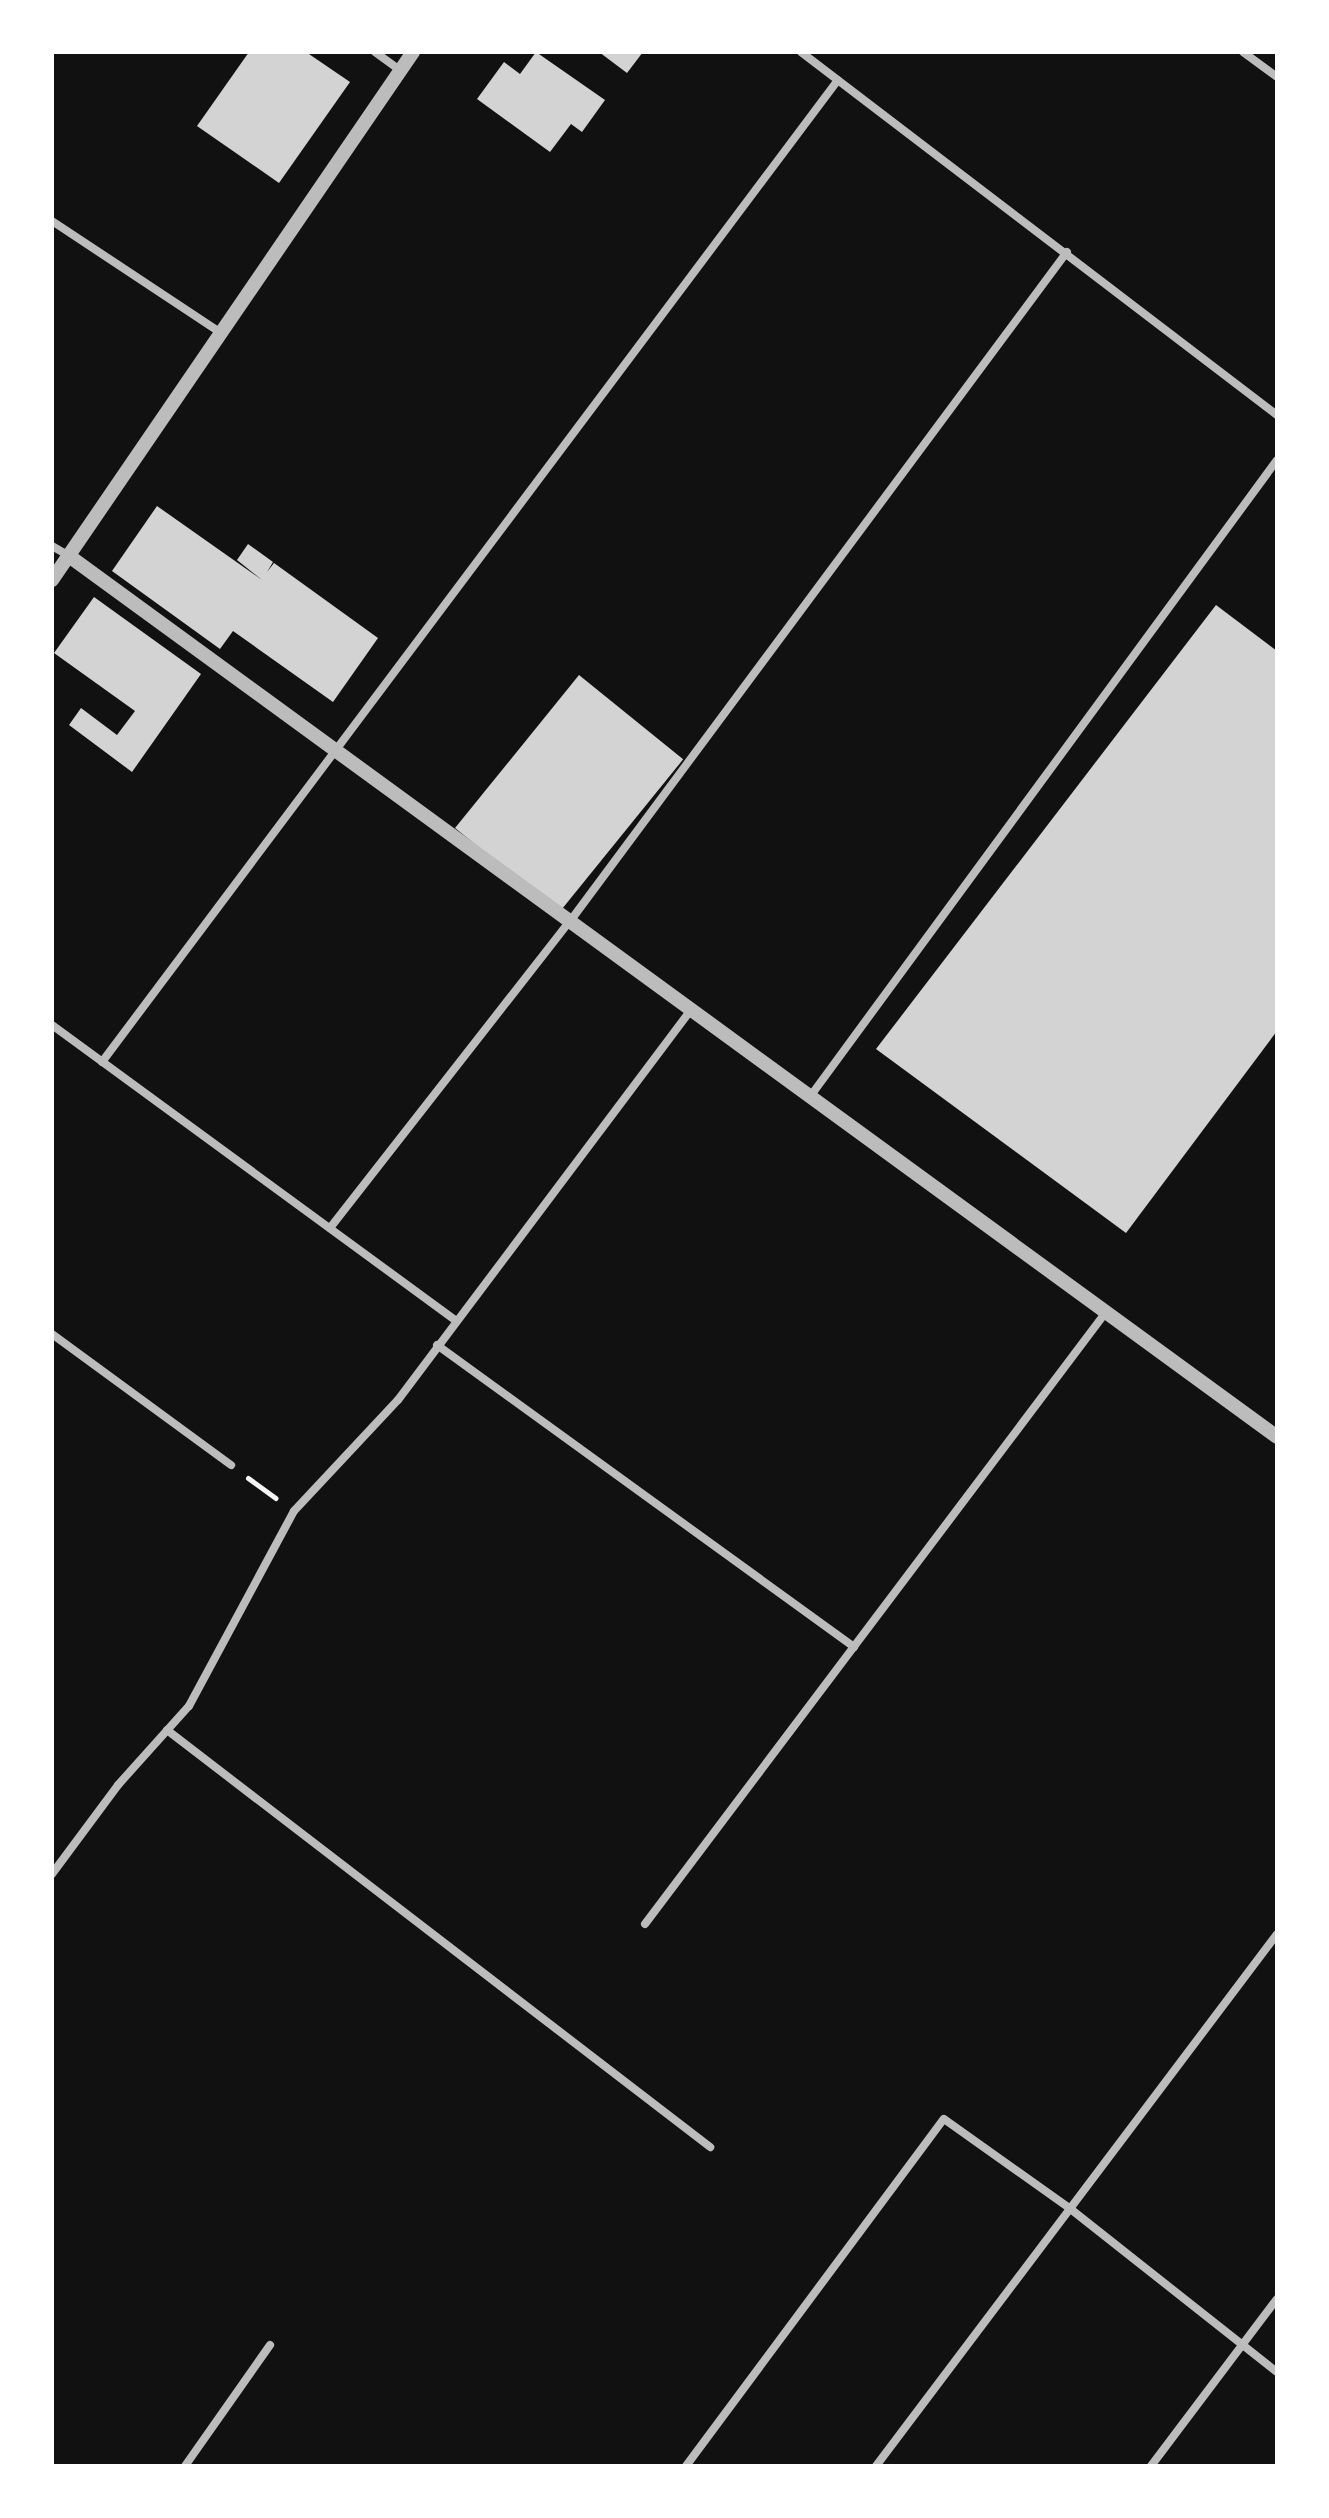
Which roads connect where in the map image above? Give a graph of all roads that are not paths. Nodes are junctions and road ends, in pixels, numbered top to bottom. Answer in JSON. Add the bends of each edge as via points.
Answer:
{"nodes":[{"id":1,"x":375,"y":52,"type":"edge"},
{"id":2,"x":413,"y":52,"type":"edge"},
{"id":3,"x":801,"y":52,"type":"edge"},
{"id":4,"x":1243,"y":52,"type":"edge"},
{"id":5,"x":400,"y":70,"type":"junction"},
{"id":6,"x":1277,"y":77,"type":"edge"},
{"id":7,"x":838,"y":80,"type":"junction"},
{"id":8,"x":52,"y":221,"type":"edge"},
{"id":9,"x":1067,"y":252,"type":"junction"},
{"id":10,"x":221,"y":333,"type":"junction"},
{"id":11,"x":1277,"y":415,"type":"edge"},
{"id":12,"x":1277,"y":460,"type":"edge"},
{"id":13,"x":52,"y":546,"type":"edge"},
{"id":14,"x":69,"y":556,"type":"junction"},
{"id":15,"x":52,"y":580,"type":"edge"},
{"id":16,"x":335,"y":749,"type":"junction"},
{"id":17,"x":571,"y":920,"type":"junction"},
{"id":18,"x":693,"y":1008,"type":"junction"},
{"id":19,"x":52,"y":1025,"type":"edge"},
{"id":20,"x":102,"y":1062,"type":"junction"},
{"id":21,"x":812,"y":1094,"type":"junction"},
{"id":22,"x":330,"y":1228,"type":"junction"},
{"id":23,"x":1107,"y":1312,"type":"junction"},
{"id":24,"x":455,"y":1320,"type":"junction"},
{"id":25,"x":52,"y":1334,"type":"edge"},
{"id":26,"x":437,"y":1345,"type":"junction"},
{"id":27,"x":1277,"y":1437,"type":"edge"},
{"id":28,"x":231,"y":1465,"type":"road end"},
{"id":29,"x":854,"y":1647,"type":"junction"},
{"id":30,"x":167,"y":1730,"type":"junction"},
{"id":31,"x":52,"y":1874,"type":"edge"},
{"id":32,"x":645,"y":1924,"type":"dead end"},
{"id":33,"x":1277,"y":1934,"type":"edge"},
{"id":34,"x":710,"y":2147,"type":"dead end"},
{"id":35,"x":1068,"y":2207,"type":"junction"},
{"id":36,"x":1277,"y":2299,"type":"edge"},
{"id":37,"x":270,"y":2345,"type":"dead end"},
{"id":38,"x":1242,"y":2345,"type":"junction"},
{"id":39,"x":1277,"y":2372,"type":"edge"},
{"id":40,"x":185,"y":2466,"type":"edge"},
{"id":41,"x":686,"y":2466,"type":"edge"},
{"id":42,"x":876,"y":2466,"type":"edge"},
{"id":43,"x":1151,"y":2466,"type":"edge"}],
"edges":[{"from":1,"to":5,"type":"street"},
{"from":2,"to":5,"type":"street"},
{"from":3,"to":7,"type":"street"},
{"from":4,"to":6,"type":"street"},
{"from":5,"to":10,"type":"street"},
{"from":7,"to":9,"type":"street"},
{"from":7,"to":16,"type":"street"},
{"from":8,"to":10,"type":"street"},
{"from":9,"to":11,"type":"street"},
{"from":9,"to":17,"type":"street"},
{"from":10,"to":14,"type":"street"},
{"from":12,"to":21,"type":"street"},
{"from":13,"to":14,"type":"street"},
{"from":14,"to":15,"type":"street"},
{"from":14,"to":16,"type":"street"},
{"from":16,"to":17,"type":"street"},
{"from":16,"to":20,"type":"street"},
{"from":17,"to":18,"type":"street"},
{"from":17,"to":22,"type":"street"},
{"from":18,"to":21,"type":"street"},
{"from":18,"to":24,"type":"street"},
{"from":19,"to":20,"type":"street"},
{"from":20,"to":22,"type":"street"},
{"from":21,"to":23,"type":"street"},
{"from":22,"to":24,"type":"street"},
{"from":23,"to":27,"type":"street"},
{"from":23,"to":29,"type":"street"},
{"from":24,"to":26,"type":"street"},
{"from":25,"to":28,"type":"street"},
{"from":26,"to":29,"type":"street"},
{"from":26,"to":30,"type":"street","via":[[398,1400],[294,1511],[189,1706]]},
{"from":29,"to":32,"type":"street"},
{"from":30,"to":31,"type":"street"},
{"from":30,"to":34,"type":"street"},
{"from":33,"to":35,"type":"street"},
{"from":35,"to":38,"type":"street"},
{"from":35,"to":41,"type":"street","via":[[944,2119]]},
{"from":35,"to":42,"type":"street"},
{"from":36,"to":38,"type":"street"},
{"from":37,"to":40,"type":"street"},
{"from":38,"to":39,"type":"street"},
{"from":38,"to":43,"type":"street"}]}
